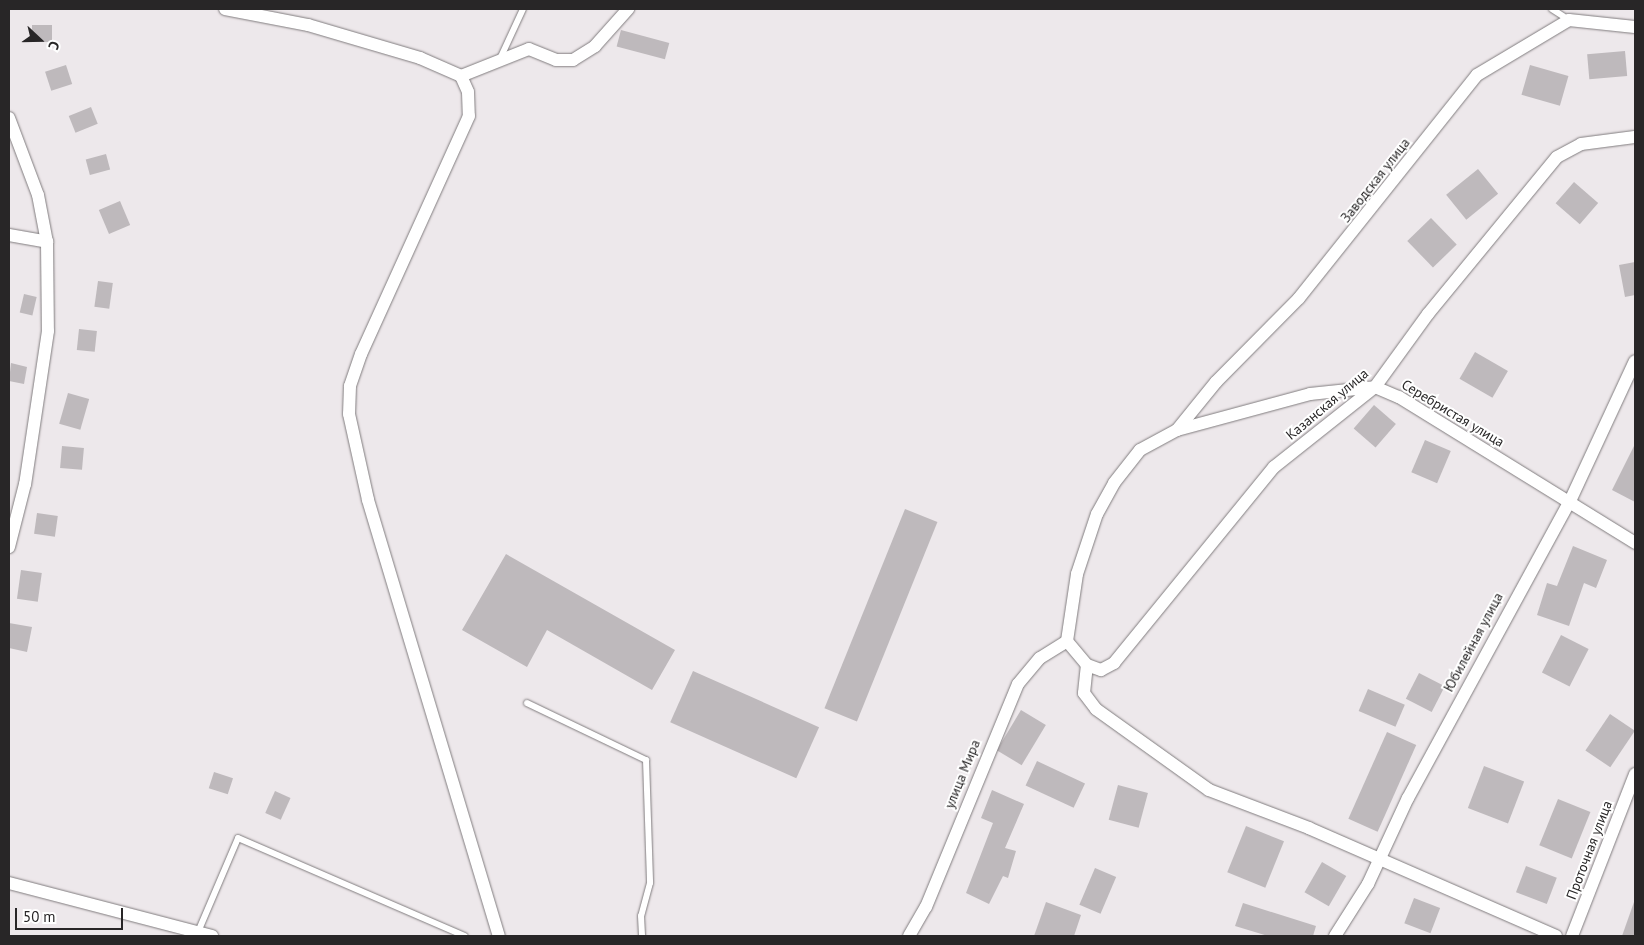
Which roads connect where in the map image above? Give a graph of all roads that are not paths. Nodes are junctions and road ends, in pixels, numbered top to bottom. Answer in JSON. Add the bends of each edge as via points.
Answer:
{"nodes":[{"id":1,"x":225,"y":9,"type":"edge"},
{"id":2,"x":523,"y":9,"type":"edge"},
{"id":3,"x":628,"y":9,"type":"edge"},
{"id":4,"x":1552,"y":9,"type":"edge"},
{"id":5,"x":1569,"y":20,"type":"junction"},
{"id":6,"x":1635,"y":27,"type":"edge"},
{"id":7,"x":498,"y":62,"type":"junction"},
{"id":8,"x":461,"y":76,"type":"junction"},
{"id":9,"x":9,"y":118,"type":"edge"},
{"id":10,"x":1635,"y":137,"type":"edge"},
{"id":11,"x":9,"y":235,"type":"edge"},
{"id":12,"x":47,"y":242,"type":"junction"},
{"id":13,"x":1635,"y":361,"type":"edge"},
{"id":14,"x":1375,"y":387,"type":"junction"},
{"id":15,"x":1177,"y":430,"type":"junction"},
{"id":16,"x":1570,"y":501,"type":"junction"},
{"id":17,"x":1635,"y":543,"type":"edge"},
{"id":18,"x":9,"y":547,"type":"edge"},
{"id":19,"x":1067,"y":641,"type":"junction"},
{"id":20,"x":1088,"y":666,"type":"junction"},
{"id":21,"x":527,"y":703,"type":"dead end"},
{"id":22,"x":1635,"y":774,"type":"edge"},
{"id":23,"x":1379,"y":861,"type":"junction"},
{"id":24,"x":9,"y":883,"type":"edge"},
{"id":25,"x":198,"y":932,"type":"junction"},
{"id":26,"x":212,"y":936,"type":"edge"},
{"id":27,"x":465,"y":936,"type":"edge"},
{"id":28,"x":499,"y":936,"type":"edge"},
{"id":29,"x":642,"y":936,"type":"edge"},
{"id":30,"x":908,"y":936,"type":"edge"},
{"id":31,"x":1335,"y":936,"type":"edge"},
{"id":32,"x":1556,"y":936,"type":"edge"},
{"id":33,"x":1572,"y":936,"type":"edge"}],
"edges":[{"from":1,"to":8,"type":"street","via":[[308,25],[420,58]]},
{"from":2,"to":7,"type":"lane"},
{"from":3,"to":7,"type":"street","via":[[595,46],[572,60],[556,60],[530,49]]},
{"from":4,"to":5,"type":"lane"},
{"from":5,"to":6,"type":"street"},
{"from":5,"to":15,"type":"street","name":"Заводская улица","via":[[1477,75],[1299,298],[1216,382]]},
{"from":7,"to":8,"type":"street"},
{"from":8,"to":28,"type":"street","via":[[468,92],[469,116],[361,354],[350,386],[349,414],[368,500]]},
{"from":9,"to":12,"type":"street","via":[[38,195]]},
{"from":10,"to":14,"type":"street","name":"Казанская улица","via":[[1581,144],[1557,157],[1428,314]]},
{"from":11,"to":12,"type":"street"},
{"from":12,"to":18,"type":"street","via":[[48,331],[25,484]]},
{"from":13,"to":16,"type":"street","name":"Юбилейная улица"},
{"from":14,"to":15,"type":"street","via":[[1310,394]]},
{"from":14,"to":16,"type":"street","name":"Серебристая улица"},
{"from":14,"to":20,"type":"street","name":"Казанская улица","via":[[1274,467],[1114,663],[1101,670]]},
{"from":15,"to":19,"type":"street","via":[[1140,450],[1110,490],[1077,574]]},
{"from":16,"to":17,"type":"street","name":"Серебристая улица"},
{"from":16,"to":23,"type":"street","name":"Юбилейная улица","via":[[1508,609]]},
{"from":19,"to":20,"type":"street"},
{"from":19,"to":30,"type":"street","name":"улица Мира","via":[[1040,658],[1018,684],[926,907]]},
{"from":20,"to":23,"type":"street","via":[[1084,693],[1096,709],[1209,790],[1309,828]]},
{"from":21,"to":29,"type":"lane","via":[[646,760],[650,883],[641,916]]},
{"from":22,"to":33,"type":"street","name":"Проточная улица"},
{"from":23,"to":31,"type":"street","name":"Юбилейная улица"},
{"from":23,"to":32,"type":"street"},
{"from":24,"to":25,"type":"street"},
{"from":25,"to":26,"type":"street"},
{"from":25,"to":27,"type":"lane","via":[[238,838]]}]}
